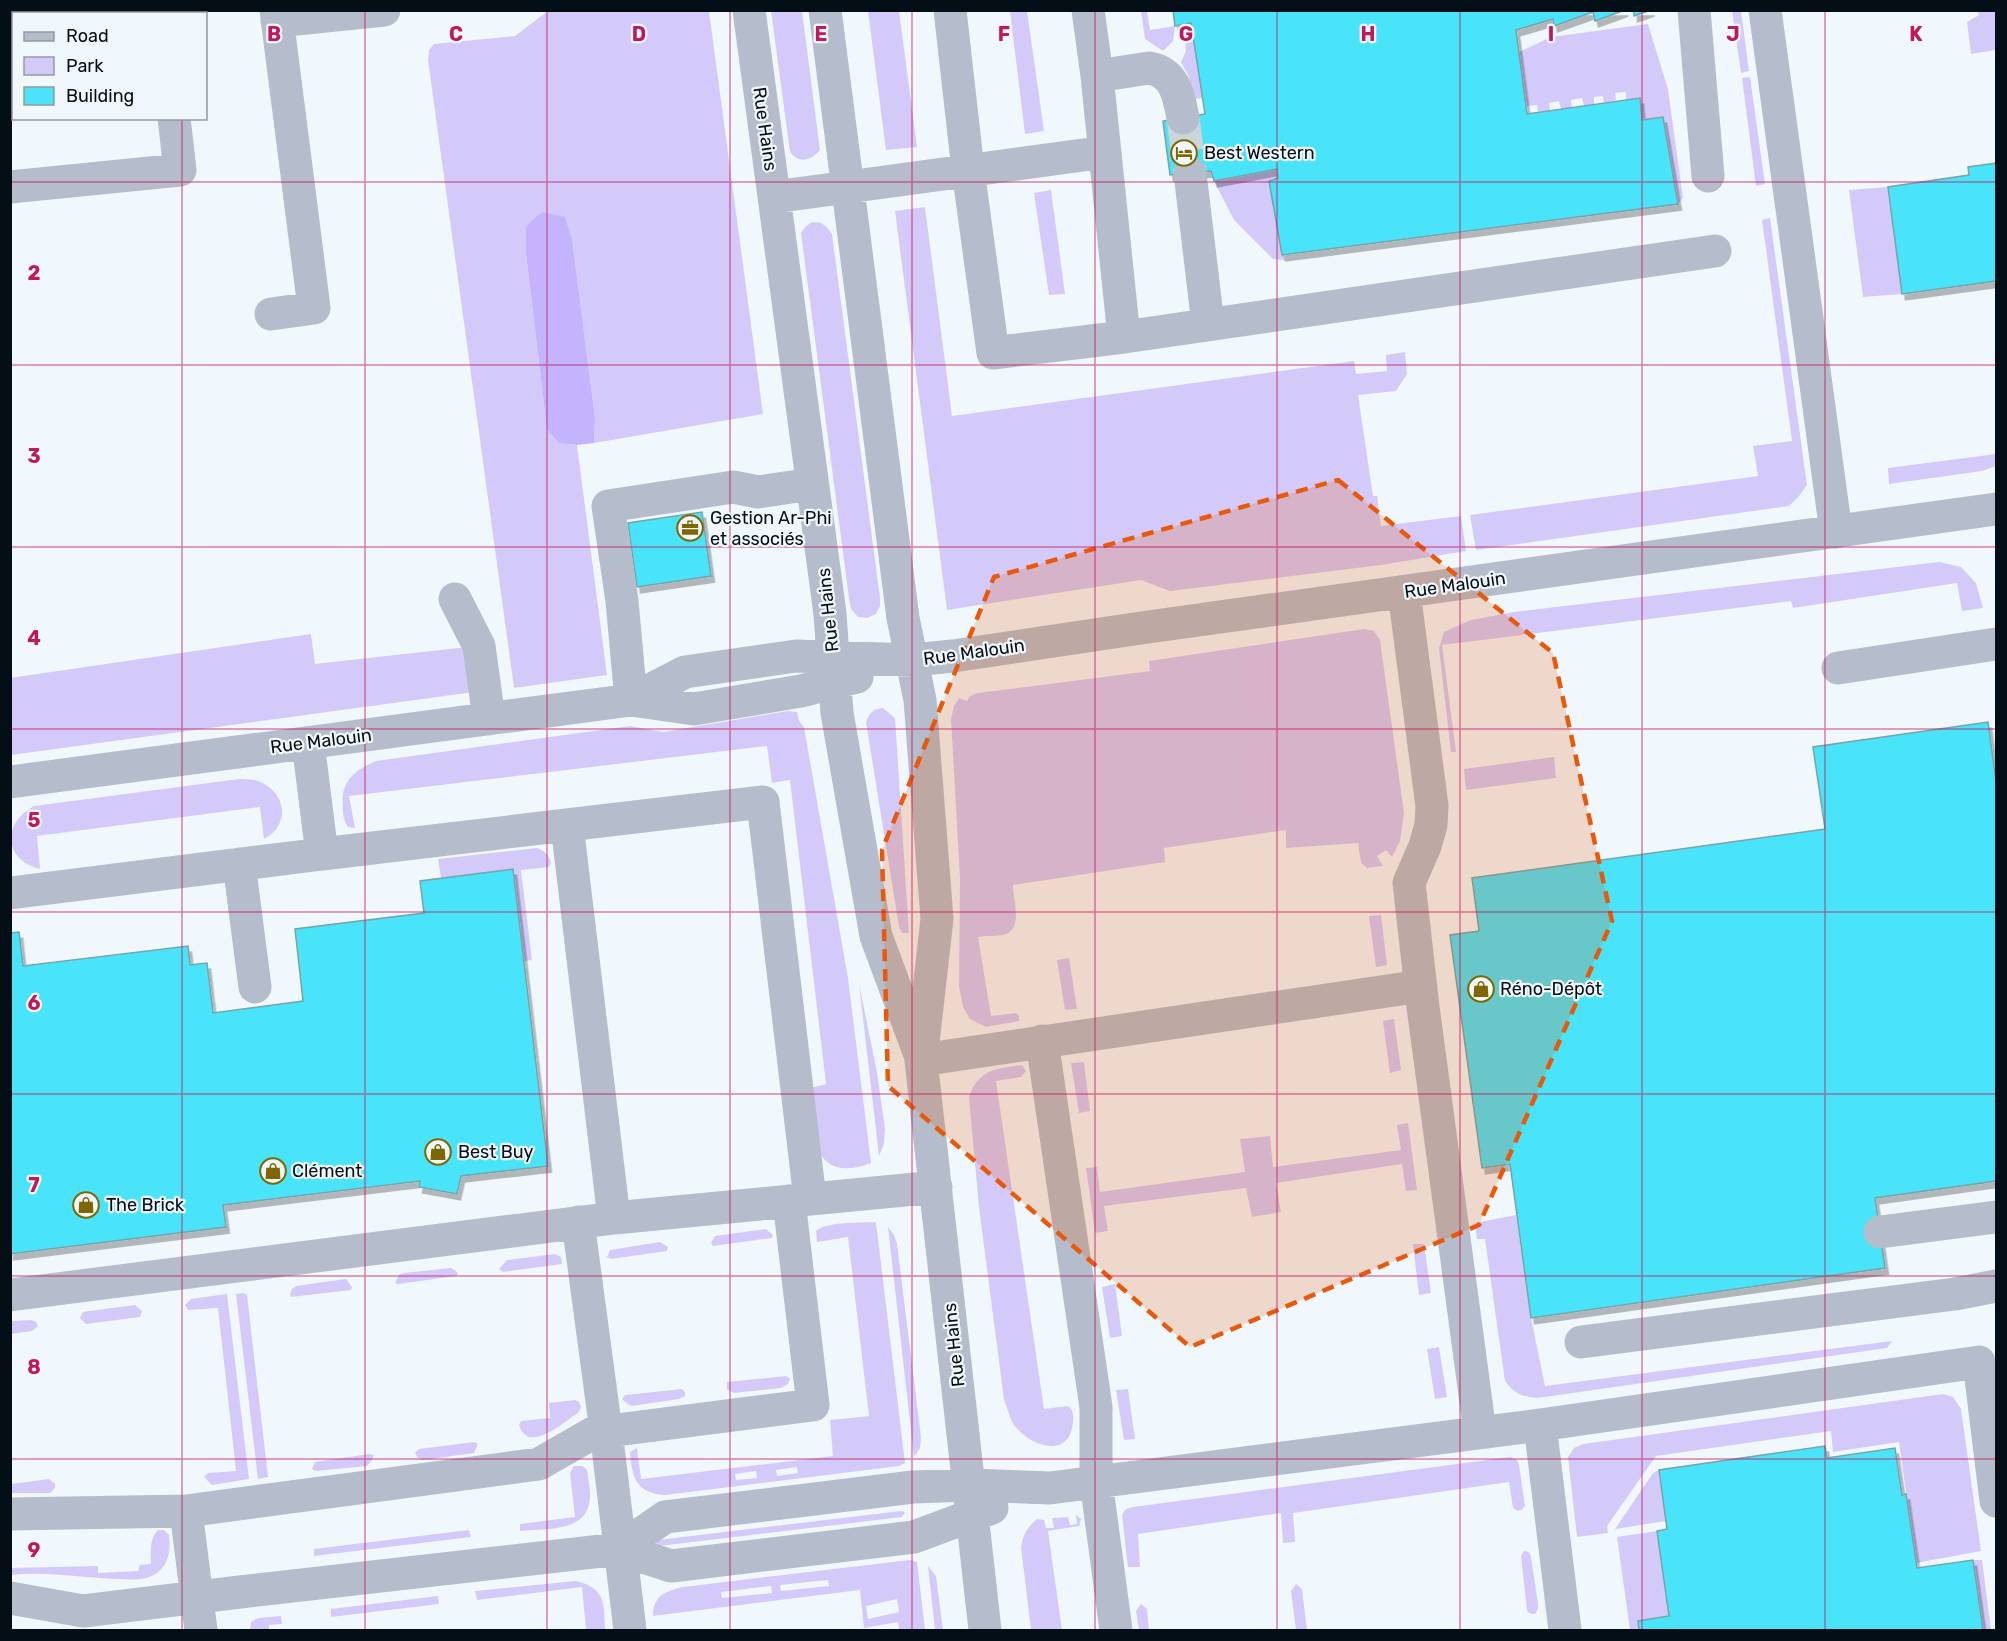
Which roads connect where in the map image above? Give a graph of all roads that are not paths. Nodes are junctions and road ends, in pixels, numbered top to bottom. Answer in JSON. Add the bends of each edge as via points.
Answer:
{"nodes":[{"id":1,"x":384,"y":10,"type":"edge"},
{"id":2,"x":749,"y":10,"type":"edge"},
{"id":3,"x":825,"y":10,"type":"edge"},
{"id":4,"x":950,"y":10,"type":"edge"},
{"id":5,"x":1088,"y":10,"type":"edge"},
{"id":6,"x":1694,"y":10,"type":"edge"},
{"id":7,"x":1766,"y":10,"type":"edge"},
{"id":8,"x":276,"y":16,"type":"edge"},
{"id":9,"x":1097,"y":76,"type":"junction"},
{"id":10,"x":1183,"y":118,"type":"tunnel mouth"},
{"id":11,"x":174,"y":120,"type":"edge"},
{"id":12,"x":1105,"y":152,"type":"junction"},
{"id":13,"x":968,"y":170,"type":"junction"},
{"id":14,"x":1190,"y":173,"type":"tunnel mouth"},
{"id":15,"x":1708,"y":176,"type":"dead end"},
{"id":16,"x":10,"y":187,"type":"edge"},
{"id":17,"x":848,"y":188,"type":"junction"},
{"id":18,"x":774,"y":197,"type":"junction"},
{"id":19,"x":1715,"y":251,"type":"dead end"},
{"id":20,"x":272,"y":314,"type":"dead end"},
{"id":21,"x":1208,"y":324,"type":"junction"},
{"id":22,"x":1124,"y":337,"type":"junction"},
{"id":23,"x":812,"y":484,"type":"junction"},
{"id":24,"x":1996,"y":509,"type":"edge"},
{"id":25,"x":1836,"y":532,"type":"junction"},
{"id":26,"x":1404,"y":592,"type":"junction"},
{"id":27,"x":455,"y":599,"type":"dead end"},
{"id":28,"x":1996,"y":644,"type":"edge"},
{"id":29,"x":913,"y":660,"type":"junction"},
{"id":30,"x":1838,"y":668,"type":"dead end"},
{"id":31,"x":834,"y":670,"type":"junction"},
{"id":32,"x":631,"y":700,"type":"junction"},
{"id":33,"x":489,"y":719,"type":"junction"},
{"id":34,"x":308,"y":743,"type":"junction"},
{"id":35,"x":10,"y":782,"type":"edge"},
{"id":36,"x":567,"y":825,"type":"junction"},
{"id":37,"x":322,"y":854,"type":"junction"},
{"id":38,"x":239,"y":864,"type":"junction"},
{"id":39,"x":10,"y":893,"type":"edge"},
{"id":40,"x":1421,"y":986,"type":"junction"},
{"id":41,"x":255,"y":987,"type":"dead end"},
{"id":42,"x":1042,"y":1041,"type":"junction"},
{"id":43,"x":921,"y":1060,"type":"junction"},
{"id":44,"x":936,"y":1187,"type":"junction"},
{"id":45,"x":799,"y":1200,"type":"junction"},
{"id":46,"x":1996,"y":1216,"type":"edge"},
{"id":47,"x":615,"y":1218,"type":"junction"},
{"id":48,"x":578,"y":1222,"type":"junction"},
{"id":49,"x":1880,"y":1232,"type":"dead end"},
{"id":50,"x":1996,"y":1286,"type":"edge"},
{"id":51,"x":10,"y":1295,"type":"edge"},
{"id":52,"x":1581,"y":1342,"type":"dead end"},
{"id":53,"x":1988,"y":1361,"type":"edge"},
{"id":54,"x":1540,"y":1425,"type":"junction"},
{"id":55,"x":606,"y":1431,"type":"junction"},
{"id":56,"x":1480,"y":1432,"type":"junction"},
{"id":57,"x":1096,"y":1482,"type":"junction"},
{"id":58,"x":971,"y":1500,"type":"junction"},
{"id":59,"x":1996,"y":1501,"type":"edge"},
{"id":60,"x":186,"y":1511,"type":"junction"},
{"id":61,"x":10,"y":1514,"type":"edge"},
{"id":62,"x":619,"y":1550,"type":"junction"},
{"id":63,"x":196,"y":1597,"type":"junction"},
{"id":64,"x":10,"y":1598,"type":"edge"},
{"id":65,"x":83,"y":1611,"type":"junction"},
{"id":66,"x":48,"y":1630,"type":"edge"},
{"id":67,"x":201,"y":1630,"type":"edge"},
{"id":68,"x":630,"y":1630,"type":"edge"},
{"id":69,"x":985,"y":1630,"type":"edge"},
{"id":70,"x":1116,"y":1630,"type":"edge"},
{"id":71,"x":1565,"y":1630,"type":"edge"}],
"edges":[{"from":1,"to":8,"type":"street"},
{"from":2,"to":18,"type":"street","name":"Rue Hains"},
{"from":3,"to":17,"type":"street","name":"Rue Hains"},
{"from":4,"to":13,"type":"street"},
{"from":5,"to":9,"type":"street"},
{"from":6,"to":15,"type":"street"},
{"from":7,"to":25,"type":"street"},
{"from":8,"to":20,"type":"street","via":[[314,308]]},
{"from":9,"to":10,"type":"street","via":[[1156,69],[1173,82]]},
{"from":9,"to":12,"type":"street"},
{"from":11,"to":16,"type":"street","via":[[180,170]]},
{"from":12,"to":13,"type":"street"},
{"from":12,"to":22,"type":"street"},
{"from":13,"to":17,"type":"street"},
{"from":13,"to":22,"type":"street","via":[[993,353]]},
{"from":14,"to":21,"type":"street"},
{"from":17,"to":18,"type":"street"},
{"from":17,"to":29,"type":"street","name":"Rue Hains","via":[[903,618]]},
{"from":18,"to":23,"type":"street","name":"Rue Hains"},
{"from":19,"to":21,"type":"street"},
{"from":21,"to":22,"type":"street"},
{"from":23,"to":31,"type":"street","name":"Rue Hains"},
{"from":23,"to":32,"type":"street","via":[[758,492],[733,487],[608,506]]},
{"from":24,"to":25,"type":"street","name":"Rue Malouin"},
{"from":25,"to":26,"type":"street","name":"Rue Malouin"},
{"from":26,"to":29,"type":"street","name":"Rue Malouin"},
{"from":26,"to":40,"type":"street","via":[[1432,806],[1425,846],[1409,883]]},
{"from":27,"to":33,"type":"street","via":[[479,646]]},
{"from":28,"to":30,"type":"street"},
{"from":29,"to":31,"type":"street","name":"Rue Malouin"},
{"from":29,"to":43,"type":"street","name":"Rue Hains","via":[[922,715],[937,920]]},
{"from":31,"to":32,"type":"street","name":"Rue Malouin","via":[[796,657],[685,672]]},
{"from":31,"to":43,"type":"street","name":"Rue Hains","via":[[837,713],[876,936]]},
{"from":32,"to":33,"type":"street","name":"Rue Malouin"},
{"from":33,"to":34,"type":"street","name":"Rue Malouin"},
{"from":34,"to":35,"type":"street","name":"Rue Malouin"},
{"from":34,"to":37,"type":"street"},
{"from":36,"to":37,"type":"street"},
{"from":36,"to":45,"type":"street","via":[[763,802]]},
{"from":36,"to":47,"type":"street"},
{"from":37,"to":38,"type":"street"},
{"from":38,"to":39,"type":"street"},
{"from":38,"to":41,"type":"street"},
{"from":40,"to":42,"type":"street"},
{"from":40,"to":56,"type":"street"},
{"from":42,"to":43,"type":"street"},
{"from":42,"to":57,"type":"street","via":[[1096,1407]]},
{"from":43,"to":44,"type":"street","name":"Rue Hains"},
{"from":44,"to":45,"type":"street"},
{"from":44,"to":58,"type":"street","name":"Rue Hains"},
{"from":45,"to":47,"type":"street"},
{"from":45,"to":55,"type":"street","via":[[813,1405]]},
{"from":46,"to":49,"type":"street"},
{"from":47,"to":48,"type":"street"},
{"from":48,"to":51,"type":"street"},
{"from":48,"to":55,"type":"street"},
{"from":50,"to":52,"type":"street"},
{"from":53,"to":54,"type":"street"},
{"from":53,"to":59,"type":"street"},
{"from":54,"to":56,"type":"street"},
{"from":54,"to":71,"type":"street"},
{"from":55,"to":60,"type":"street","via":[[593,1433],[539,1464]]},
{"from":55,"to":62,"type":"street"},
{"from":56,"to":57,"type":"street"},
{"from":57,"to":58,"type":"street"},
{"from":57,"to":70,"type":"street"},
{"from":58,"to":62,"type":"street","via":[[913,1487],[664,1518]]},
{"from":58,"to":62,"type":"street","via":[[914,1537],[671,1566]]},
{"from":58,"to":69,"type":"street","name":"Rue Hains"},
{"from":60,"to":61,"type":"street"},
{"from":60,"to":63,"type":"street"},
{"from":62,"to":63,"type":"street"},
{"from":62,"to":68,"type":"street"},
{"from":63,"to":65,"type":"street"},
{"from":63,"to":67,"type":"street"},
{"from":64,"to":65,"type":"street"},
{"from":65,"to":66,"type":"street"}]}
